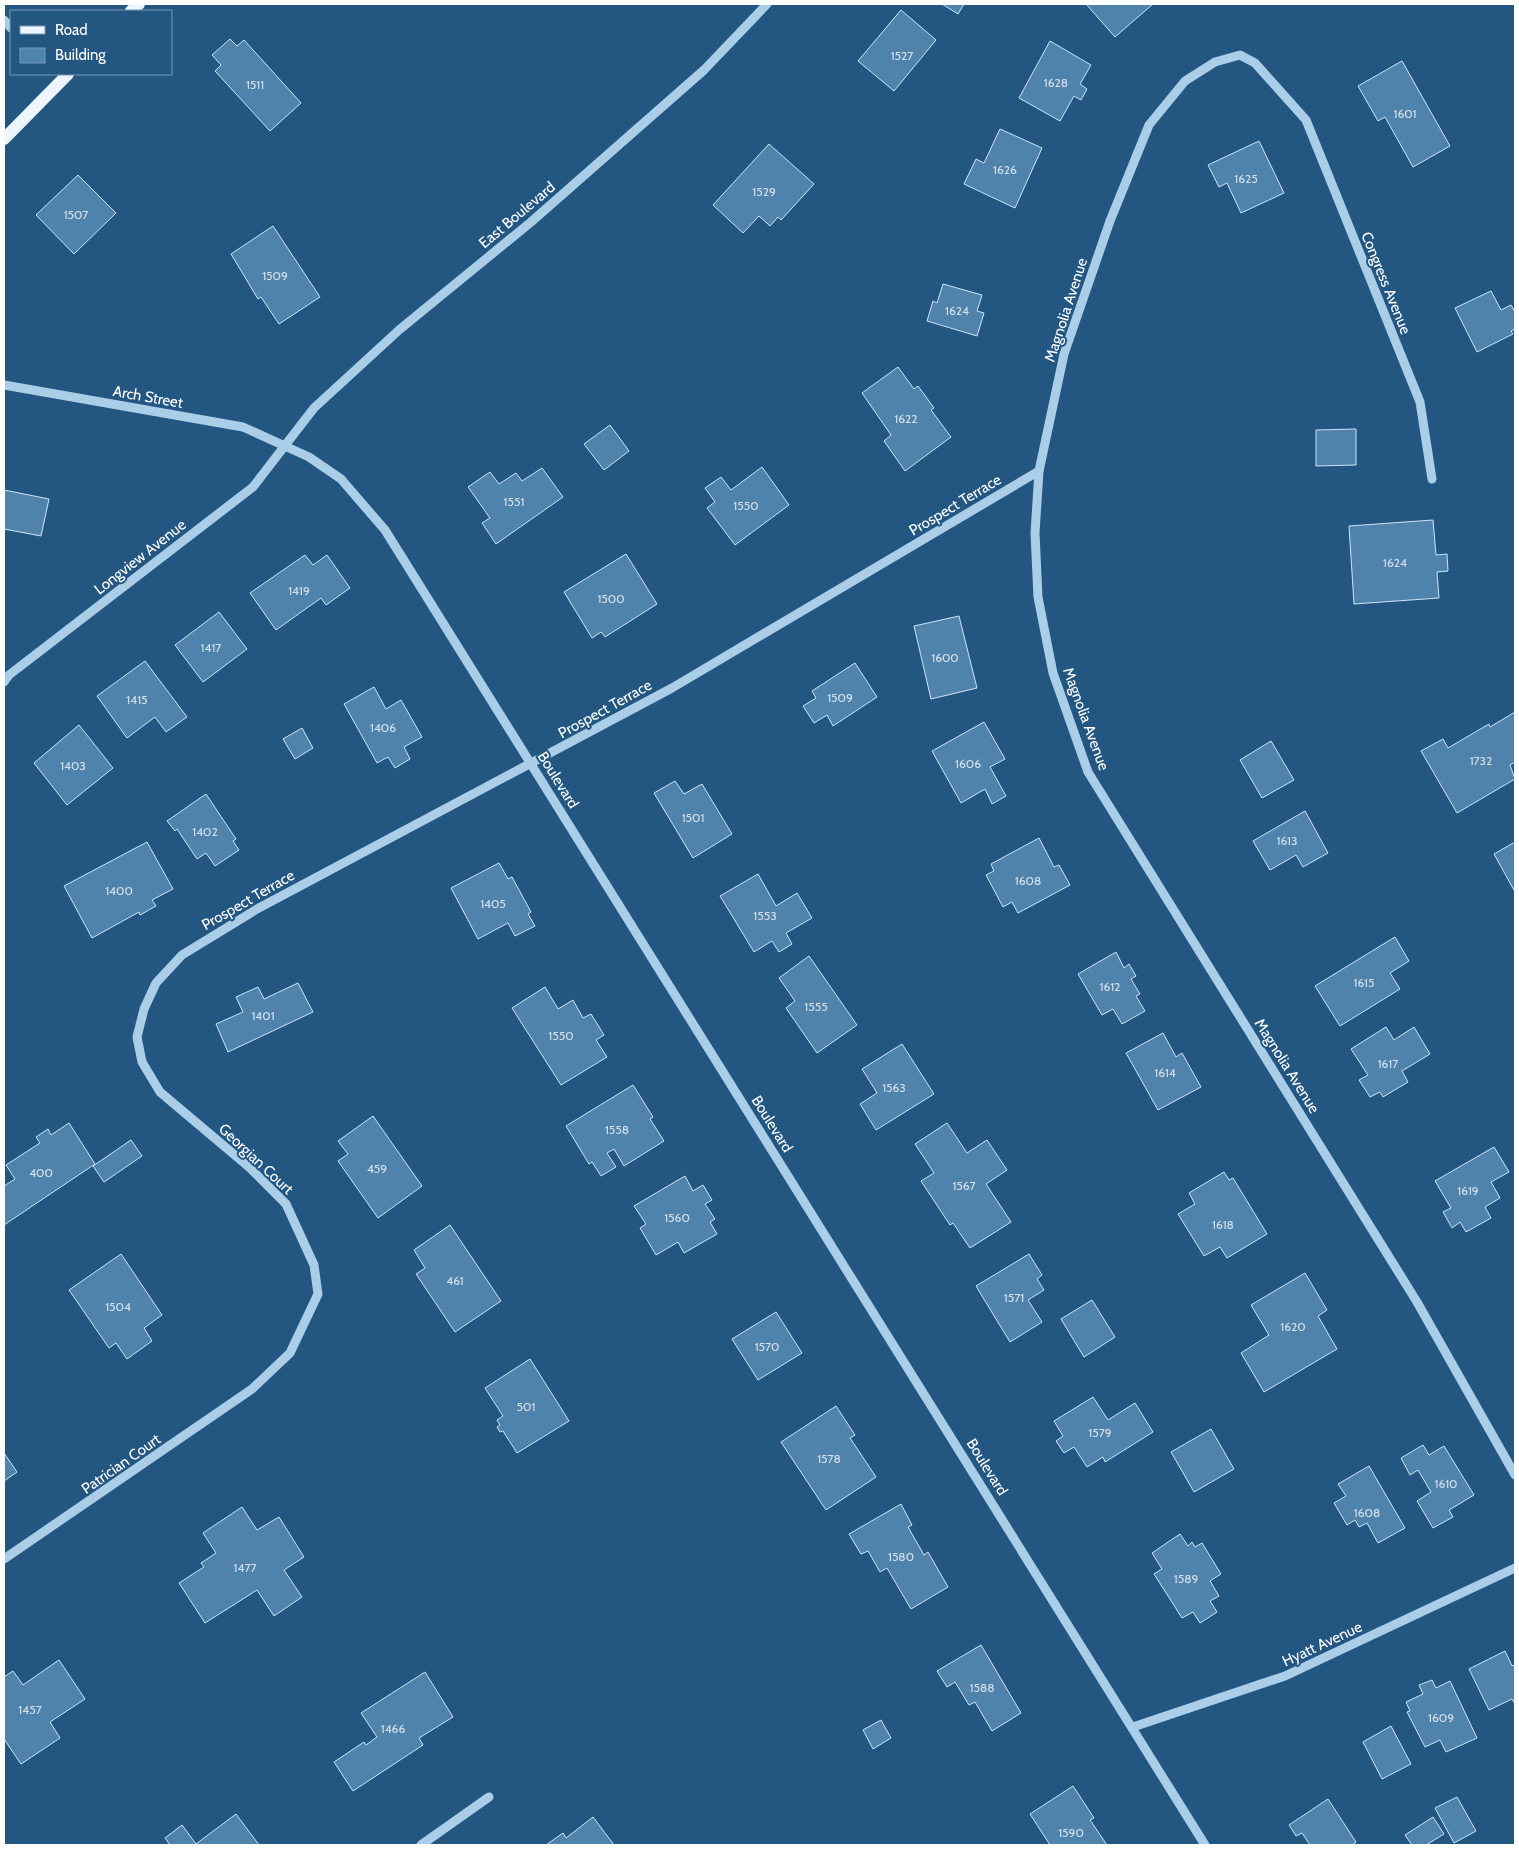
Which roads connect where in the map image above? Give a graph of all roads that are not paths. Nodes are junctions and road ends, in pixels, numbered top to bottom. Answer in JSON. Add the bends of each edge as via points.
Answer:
{"nodes":[{"id":1,"x":767,"y":4,"type":"edge"},
{"id":2,"x":63,"y":75,"type":"edge"},
{"id":3,"x":1294,"y":104,"type":"joint"},
{"id":4,"x":4,"y":139,"type":"edge"},
{"id":5,"x":4,"y":385,"type":"edge"},
{"id":6,"x":285,"y":446,"type":"junction"},
{"id":7,"x":1039,"y":471,"type":"junction"},
{"id":8,"x":1432,"y":479,"type":"dead end"},
{"id":9,"x":4,"y":682,"type":"edge"},
{"id":10,"x":532,"y":764,"type":"junction"},
{"id":11,"x":137,"y":1037,"type":"joint"},
{"id":12,"x":252,"y":1389,"type":"joint"},
{"id":13,"x":1515,"y":1475,"type":"edge"},
{"id":14,"x":4,"y":1560,"type":"edge"},
{"id":15,"x":1515,"y":1568,"type":"edge"},
{"id":16,"x":1133,"y":1727,"type":"junction"},
{"id":17,"x":489,"y":1797,"type":"dead end"},
{"id":18,"x":420,"y":1845,"type":"edge"},
{"id":19,"x":1205,"y":1845,"type":"edge"}],
"edges":[{"from":1,"to":6,"type":"street","name":"East Boulevard","via":[[704,70],[531,222],[392,337],[314,408]]},
{"from":2,"to":4,"type":"main road"},
{"from":3,"to":7,"type":"street","name":"Magnolia Avenue","via":[[1255,63],[1240,55],[1215,62],[1185,81],[1149,126],[1110,221],[1064,354]]},
{"from":3,"to":8,"type":"street","name":"Congress Avenue","via":[[1306,120],[1420,402]]},
{"from":5,"to":6,"type":"street","name":"Arch Street","via":[[243,427]]},
{"from":6,"to":9,"type":"street","name":"Longview Avenue","via":[[253,486]]},
{"from":6,"to":10,"type":"street","name":"Boulevard","via":[[309,457],[341,479],[385,530]]},
{"from":7,"to":10,"type":"street","name":"Prospect Terrace","via":[[672,688]]},
{"from":7,"to":13,"type":"street","name":"Magnolia Avenue","via":[[1035,533],[1038,597],[1053,673],[1088,772],[1417,1302]]},
{"from":10,"to":11,"type":"street","name":"Prospect Terrace","via":[[257,909],[182,955],[156,983],[144,1009]]},
{"from":10,"to":16,"type":"street","name":"Boulevard"},
{"from":11,"to":12,"type":"street","name":"Georgian Court","via":[[142,1062],[160,1092],[250,1167],[286,1204],[314,1266],[318,1294],[290,1353]]},
{"from":12,"to":14,"type":"street","name":"Patrician Court"},
{"from":15,"to":16,"type":"street","name":"Hyatt Avenue","via":[[1285,1676]]},
{"from":16,"to":19,"type":"street","name":"Boulevard"},
{"from":17,"to":18,"type":"street"}]}
